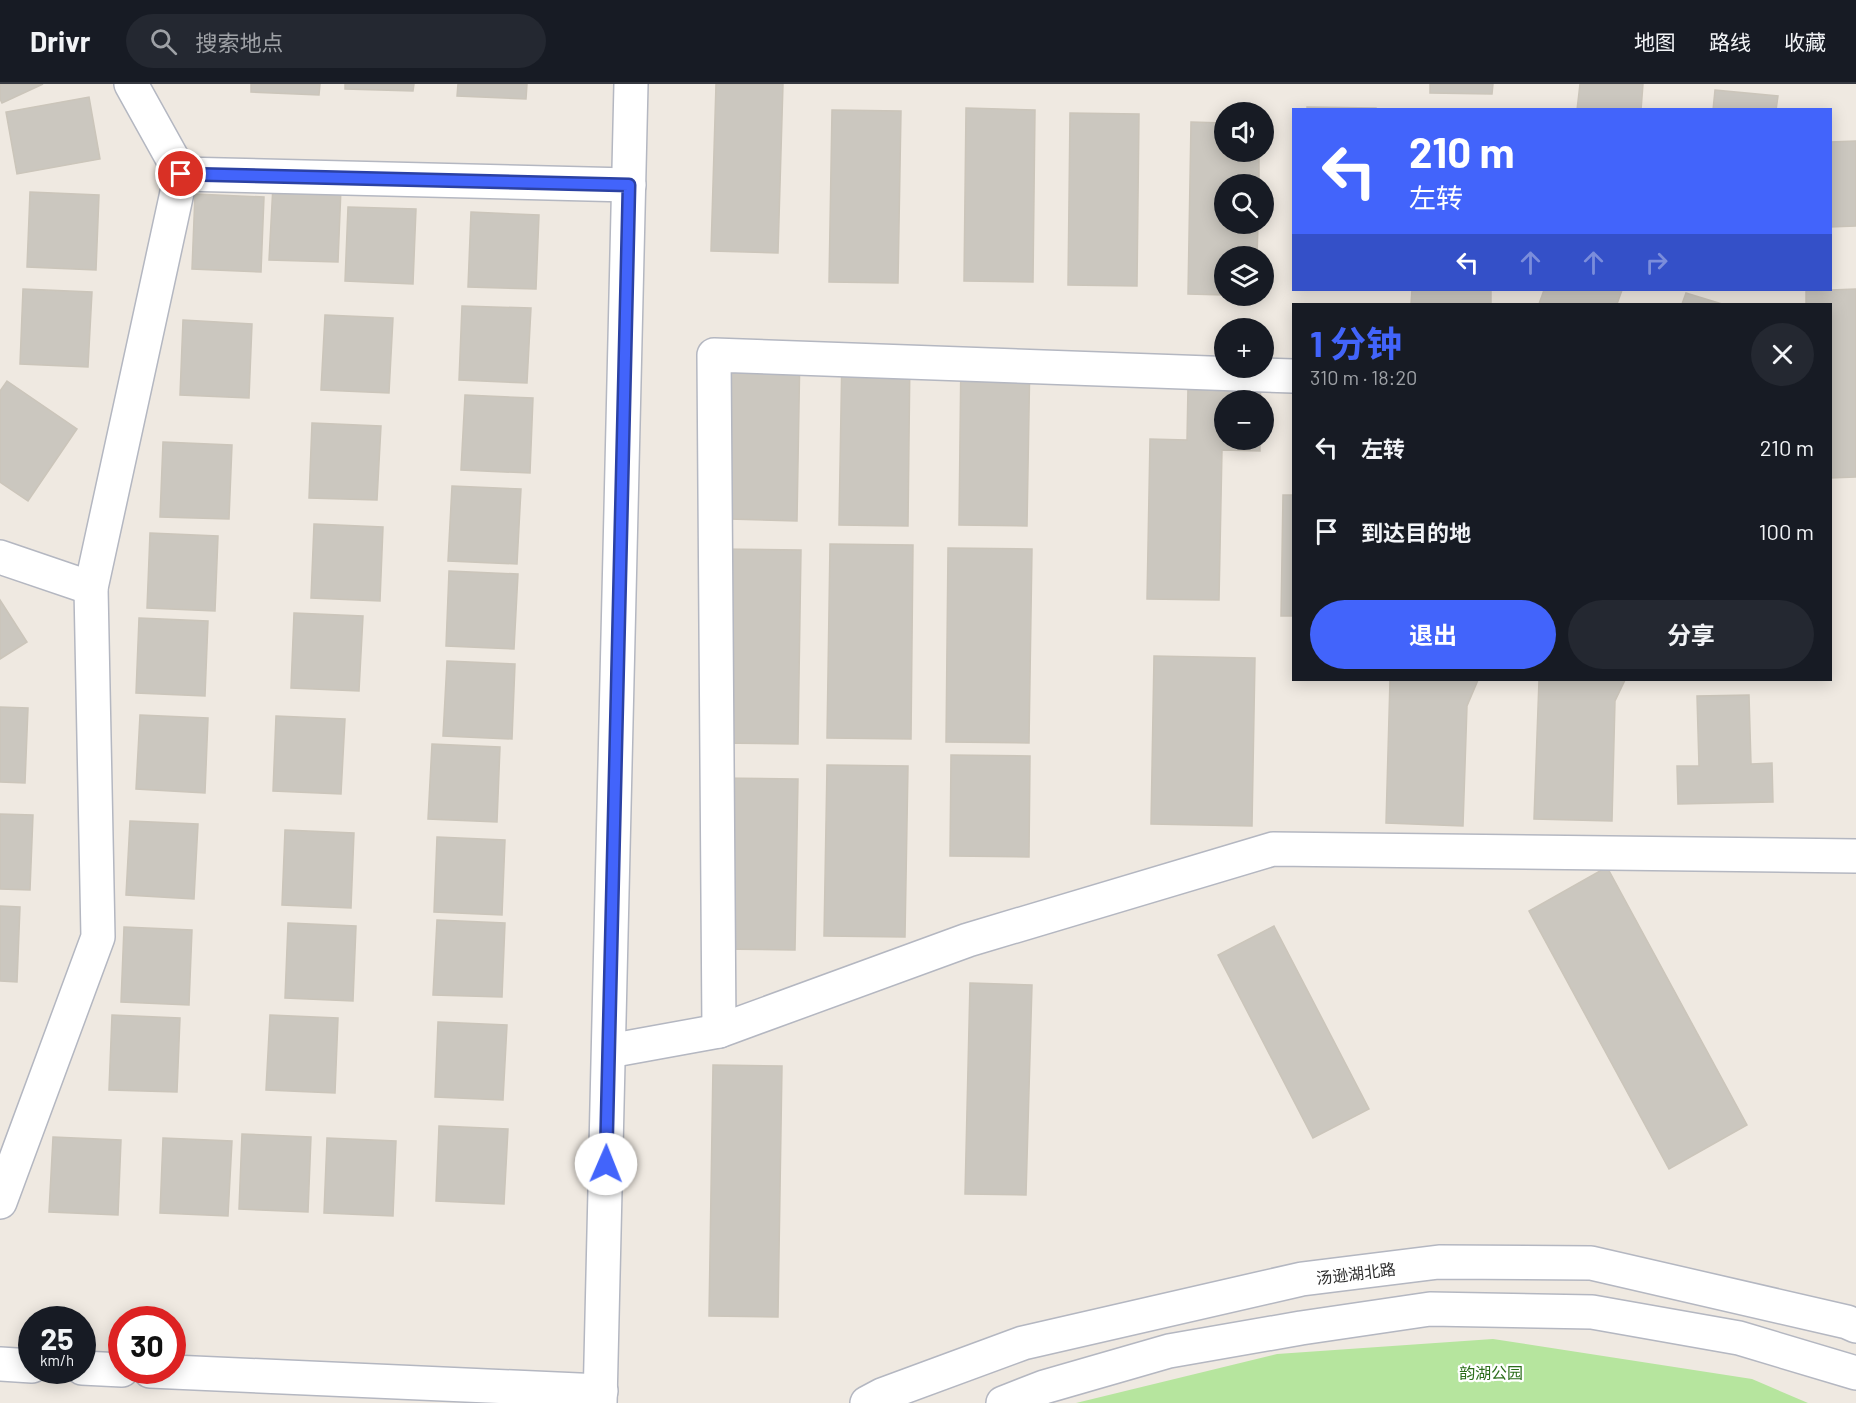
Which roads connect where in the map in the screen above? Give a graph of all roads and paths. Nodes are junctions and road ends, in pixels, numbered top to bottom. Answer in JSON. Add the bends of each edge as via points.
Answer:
{"nodes":[{"id":1,"x":131,"y":84,"type":"edge"},
{"id":2,"x":631,"y":84,"type":"edge"},
{"id":3,"x":181,"y":174,"type":"junction"},
{"id":4,"x":629,"y":185,"type":"junction"},
{"id":5,"x":1292,"y":376,"type":"edge"},
{"id":6,"x":0,"y":556,"type":"edge"},
{"id":7,"x":91,"y":588,"type":"junction"},
{"id":8,"x":1856,"y":856,"type":"edge"},
{"id":9,"x":719,"y":1031,"type":"junction"},
{"id":10,"x":609,"y":1051,"type":"junction"},
{"id":11,"x":0,"y":1202,"type":"edge"},
{"id":12,"x":1856,"y":1326,"type":"edge"},
{"id":13,"x":0,"y":1364,"type":"edge"},
{"id":14,"x":18,"y":1365,"type":"edge"},
{"id":15,"x":186,"y":1373,"type":"edge"},
{"id":16,"x":1856,"y":1373,"type":"edge"},
{"id":17,"x":600,"y":1397,"type":"edge"},
{"id":18,"x":867,"y":1403,"type":"edge"},
{"id":19,"x":1003,"y":1403,"type":"edge"}],
"edges":[{"from":1,"to":3,"type":"street"},
{"from":2,"to":4,"type":"street"},
{"from":3,"to":4,"type":"street"},
{"from":3,"to":7,"type":"street"},
{"from":4,"to":10,"type":"street"},
{"from":5,"to":9,"type":"street","via":[[714,355]]},
{"from":6,"to":7,"type":"street"},
{"from":7,"to":11,"type":"street","via":[[98,937]]},
{"from":8,"to":9,"type":"street","via":[[1273,849],[968,940]]},
{"from":9,"to":10,"type":"street"},
{"from":10,"to":17,"type":"street"},
{"from":12,"to":18,"type":"street","name":"汤逊湖北路","via":[[1591,1263],[1439,1262],[1302,1280],[1023,1343]]},
{"from":13,"to":14,"type":"street"},
{"from":15,"to":17,"type":"street"},
{"from":16,"to":19,"type":"street","via":[[1739,1338],[1592,1312],[1430,1309],[1169,1351]]}]}
